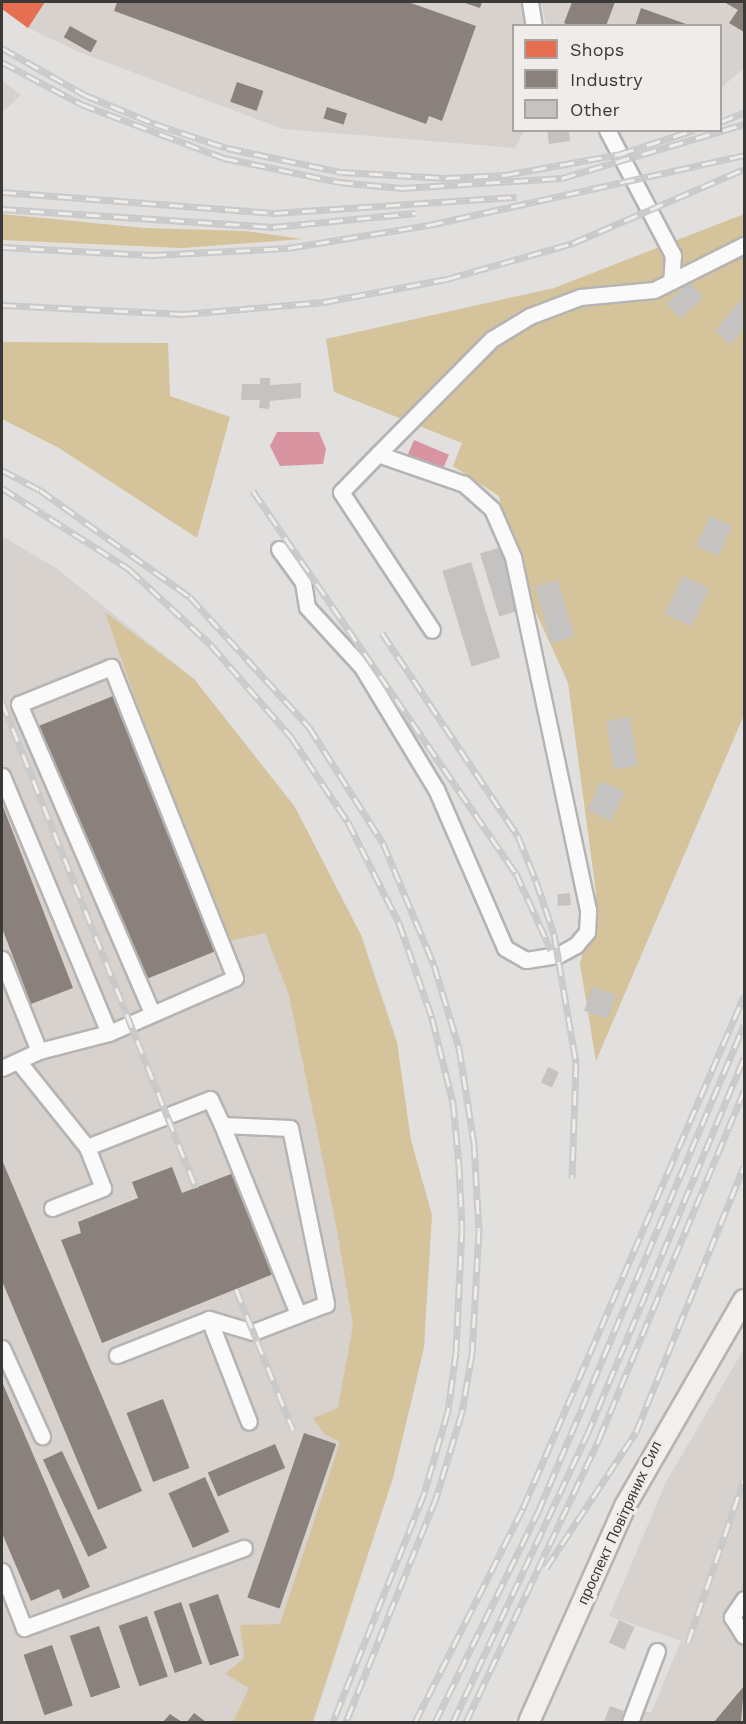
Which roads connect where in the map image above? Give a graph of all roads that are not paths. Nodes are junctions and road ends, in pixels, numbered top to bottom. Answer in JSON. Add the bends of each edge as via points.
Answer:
{"nodes":[{"id":1,"x":530,"y":2,"type":"edge"},
{"id":2,"x":534,"y":24,"type":"edge"},
{"id":3,"x":608,"y":132,"type":"edge"},
{"id":4,"x":744,"y":245,"type":"edge"},
{"id":5,"x":671,"y":281,"type":"junction"},
{"id":6,"x":378,"y":453,"type":"junction"},
{"id":7,"x":279,"y":549,"type":"dead end"},
{"id":8,"x":432,"y":630,"type":"dead end"},
{"id":9,"x":2,"y":777,"type":"edge"},
{"id":10,"x":2,"y":959,"type":"edge"},
{"id":11,"x":151,"y":1010,"type":"junction"},
{"id":12,"x":109,"y":1033,"type":"junction"},
{"id":13,"x":39,"y":1051,"type":"junction"},
{"id":14,"x":18,"y":1061,"type":"junction"},
{"id":15,"x":2,"y":1068,"type":"edge"},
{"id":16,"x":222,"y":1125,"type":"junction"},
{"id":17,"x":87,"y":1147,"type":"junction"},
{"id":18,"x":52,"y":1208,"type":"dead end"},
{"id":19,"x":744,"y":1300,"type":"edge"},
{"id":20,"x":298,"y":1314,"type":"junction"},
{"id":21,"x":209,"y":1319,"type":"junction"},
{"id":22,"x":2,"y":1348,"type":"edge"},
{"id":23,"x":117,"y":1355,"type":"dead end"},
{"id":24,"x":249,"y":1422,"type":"dead end"},
{"id":25,"x":42,"y":1436,"type":"dead end"},
{"id":26,"x":244,"y":1548,"type":"dead end"},
{"id":27,"x":2,"y":1571,"type":"edge"},
{"id":28,"x":744,"y":1599,"type":"edge"},
{"id":29,"x":744,"y":1636,"type":"edge"},
{"id":30,"x":657,"y":1651,"type":"dead end"},
{"id":31,"x":529,"y":1722,"type":"edge"},
{"id":32,"x":630,"y":1722,"type":"edge"}],
"edges":[{"from":1,"to":2,"type":"lane"},
{"from":3,"to":5,"type":"lane","via":[[673,255]]},
{"from":4,"to":5,"type":"lane"},
{"from":5,"to":6,"type":"lane","via":[[654,290],[580,297],[530,316],[492,339]]},
{"from":6,"to":7,"type":"lane","via":[[464,484],[492,509],[513,557],[588,910],[587,932],[576,945],[558,955],[526,960],[505,948],[436,789],[362,667],[307,607],[303,582]]},
{"from":6,"to":8,"type":"lane","via":[[341,492]]},
{"from":9,"to":12,"type":"lane"},
{"from":10,"to":13,"type":"lane"},
{"from":11,"to":11,"type":"lane","via":[[19,704],[111,667],[235,978]]},
{"from":11,"to":12,"type":"lane"},
{"from":12,"to":13,"type":"lane"},
{"from":13,"to":14,"type":"lane"},
{"from":14,"to":15,"type":"lane"},
{"from":14,"to":17,"type":"lane"},
{"from":16,"to":17,"type":"lane","via":[[210,1099]]},
{"from":16,"to":20,"type":"lane"},
{"from":16,"to":20,"type":"lane","via":[[290,1128],[326,1304]]},
{"from":17,"to":18,"type":"lane","via":[[103,1188]]},
{"from":19,"to":31,"type":"main road","name":"проспект Повітряних Сил","via":[[625,1506]]},
{"from":20,"to":21,"type":"lane","via":[[253,1332]]},
{"from":21,"to":23,"type":"lane"},
{"from":21,"to":24,"type":"lane"},
{"from":22,"to":25,"type":"lane"},
{"from":26,"to":27,"type":"lane","via":[[24,1628]]},
{"from":28,"to":29,"type":"lane","via":[[732,1617]]},
{"from":30,"to":32,"type":"lane"}]}
